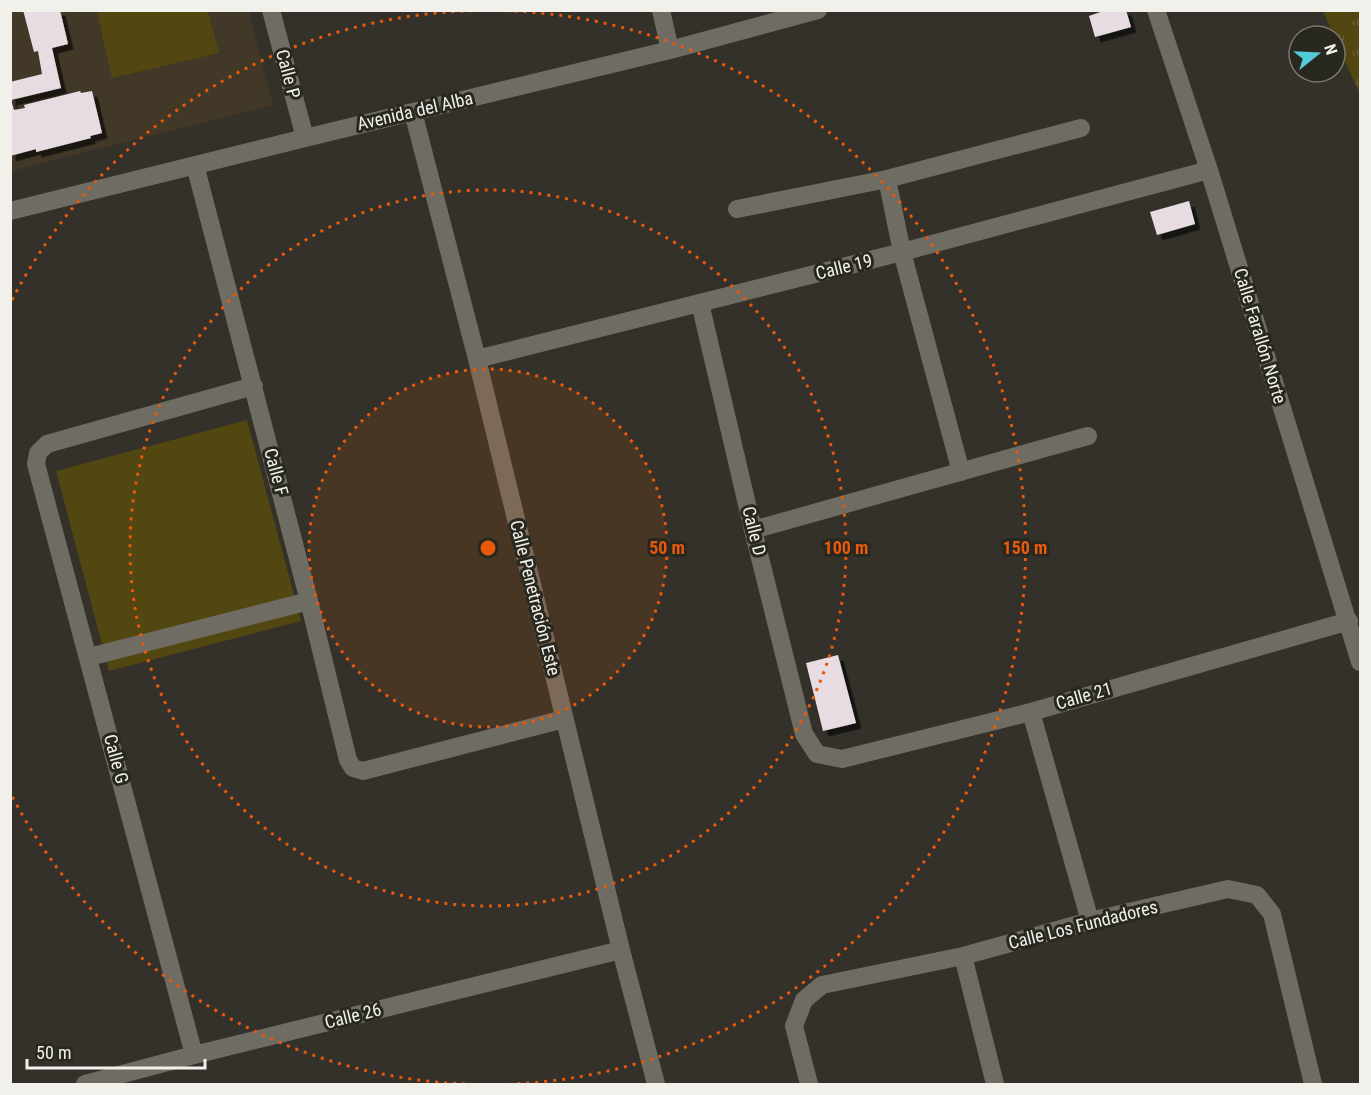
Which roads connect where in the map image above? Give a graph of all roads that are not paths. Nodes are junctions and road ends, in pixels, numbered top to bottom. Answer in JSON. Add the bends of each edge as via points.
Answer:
{"nodes":[{"id":1,"x":271,"y":10,"type":"edge"},
{"id":2,"x":661,"y":10,"type":"edge"},
{"id":3,"x":818,"y":10,"type":"edge"},
{"id":4,"x":1156,"y":10,"type":"edge"},
{"id":5,"x":670,"y":50,"type":"junction"},
{"id":6,"x":413,"y":111,"type":"junction"},
{"id":7,"x":1081,"y":128,"type":"dead end"},
{"id":8,"x":304,"y":138,"type":"junction"},
{"id":9,"x":195,"y":165,"type":"junction"},
{"id":10,"x":1209,"y":170,"type":"junction"},
{"id":11,"x":887,"y":179,"type":"junction"},
{"id":12,"x":737,"y":209,"type":"dead end"},
{"id":13,"x":10,"y":211,"type":"edge"},
{"id":14,"x":902,"y":252,"type":"junction"},
{"id":15,"x":700,"y":303,"type":"junction"},
{"id":16,"x":477,"y":359,"type":"junction"},
{"id":17,"x":254,"y":386,"type":"junction"},
{"id":18,"x":1088,"y":436,"type":"dead end"},
{"id":19,"x":961,"y":472,"type":"junction"},
{"id":20,"x":753,"y":530,"type":"junction"},
{"id":21,"x":309,"y":601,"type":"junction"},
{"id":22,"x":1349,"y":621,"type":"junction"},
{"id":23,"x":88,"y":657,"type":"junction"},
{"id":24,"x":1360,"y":662,"type":"edge"},
{"id":25,"x":1031,"y":712,"type":"junction"},
{"id":26,"x":564,"y":719,"type":"junction"},
{"id":27,"x":817,"y":754,"type":"joint"},
{"id":28,"x":1090,"y":921,"type":"junction"},
{"id":29,"x":621,"y":950,"type":"junction"},
{"id":30,"x":963,"y":956,"type":"junction"},
{"id":31,"x":194,"y":1055,"type":"junction"},
{"id":32,"x":85,"y":1084,"type":"edge"},
{"id":33,"x":656,"y":1084,"type":"edge"},
{"id":34,"x":809,"y":1084,"type":"edge"},
{"id":35,"x":995,"y":1084,"type":"edge"},
{"id":36,"x":1313,"y":1084,"type":"edge"}],
"edges":[{"from":1,"to":8,"type":"street","name":"Calle P"},
{"from":2,"to":5,"type":"street"},
{"from":3,"to":5,"type":"street","name":"Avenida del Alba"},
{"from":4,"to":10,"type":"street","name":"Calle Farallón Norte"},
{"from":5,"to":6,"type":"street","name":"Avenida del Alba"},
{"from":6,"to":8,"type":"street","name":"Avenida del Alba"},
{"from":6,"to":16,"type":"street","name":"Calle Penetración Este"},
{"from":7,"to":11,"type":"street"},
{"from":8,"to":9,"type":"street","name":"Avenida del Alba"},
{"from":9,"to":13,"type":"street","name":"Avenida del Alba"},
{"from":9,"to":17,"type":"street","name":"Calle F"},
{"from":10,"to":14,"type":"street","name":"Calle 19"},
{"from":10,"to":22,"type":"street","name":"Calle Farallón Norte"},
{"from":11,"to":12,"type":"street"},
{"from":11,"to":14,"type":"street"},
{"from":14,"to":15,"type":"street","name":"Calle 19"},
{"from":14,"to":19,"type":"street"},
{"from":15,"to":16,"type":"street","name":"Calle 19"},
{"from":15,"to":20,"type":"street","name":"Calle D"},
{"from":16,"to":26,"type":"street","name":"Calle Penetración Este"},
{"from":17,"to":21,"type":"street","name":"Calle F"},
{"from":17,"to":23,"type":"street","name":"Calle G","via":[[47,444],[38,453],[36,464]]},
{"from":18,"to":19,"type":"street"},
{"from":19,"to":20,"type":"street"},
{"from":20,"to":27,"type":"street","name":"Calle D","via":[[804,734]]},
{"from":21,"to":23,"type":"street"},
{"from":21,"to":26,"type":"street","name":"Calle F","via":[[353,768],[363,771]]},
{"from":22,"to":24,"type":"street","name":"Calle Farallón Norte"},
{"from":22,"to":25,"type":"street","name":"Calle 21"},
{"from":23,"to":31,"type":"street","name":"Calle G"},
{"from":25,"to":27,"type":"street","name":"Calle 21","via":[[842,759]]},
{"from":25,"to":28,"type":"street"},
{"from":26,"to":29,"type":"street","name":"Calle Penetración Este"},
{"from":28,"to":30,"type":"street","name":"Calle Los Fundadores"},
{"from":28,"to":36,"type":"street","name":"Calle Los Fundadores","via":[[1228,889],[1257,895],[1272,914]]},
{"from":29,"to":31,"type":"street","name":"Calle 26"},
{"from":29,"to":33,"type":"street","name":"Calle Penetración Este"},
{"from":30,"to":34,"type":"street","name":"Calle Los Fundadores","via":[[822,985],[813,992],[804,1000],[794,1026]]},
{"from":30,"to":35,"type":"street"},
{"from":31,"to":32,"type":"street","name":"Calle 26"}]}
